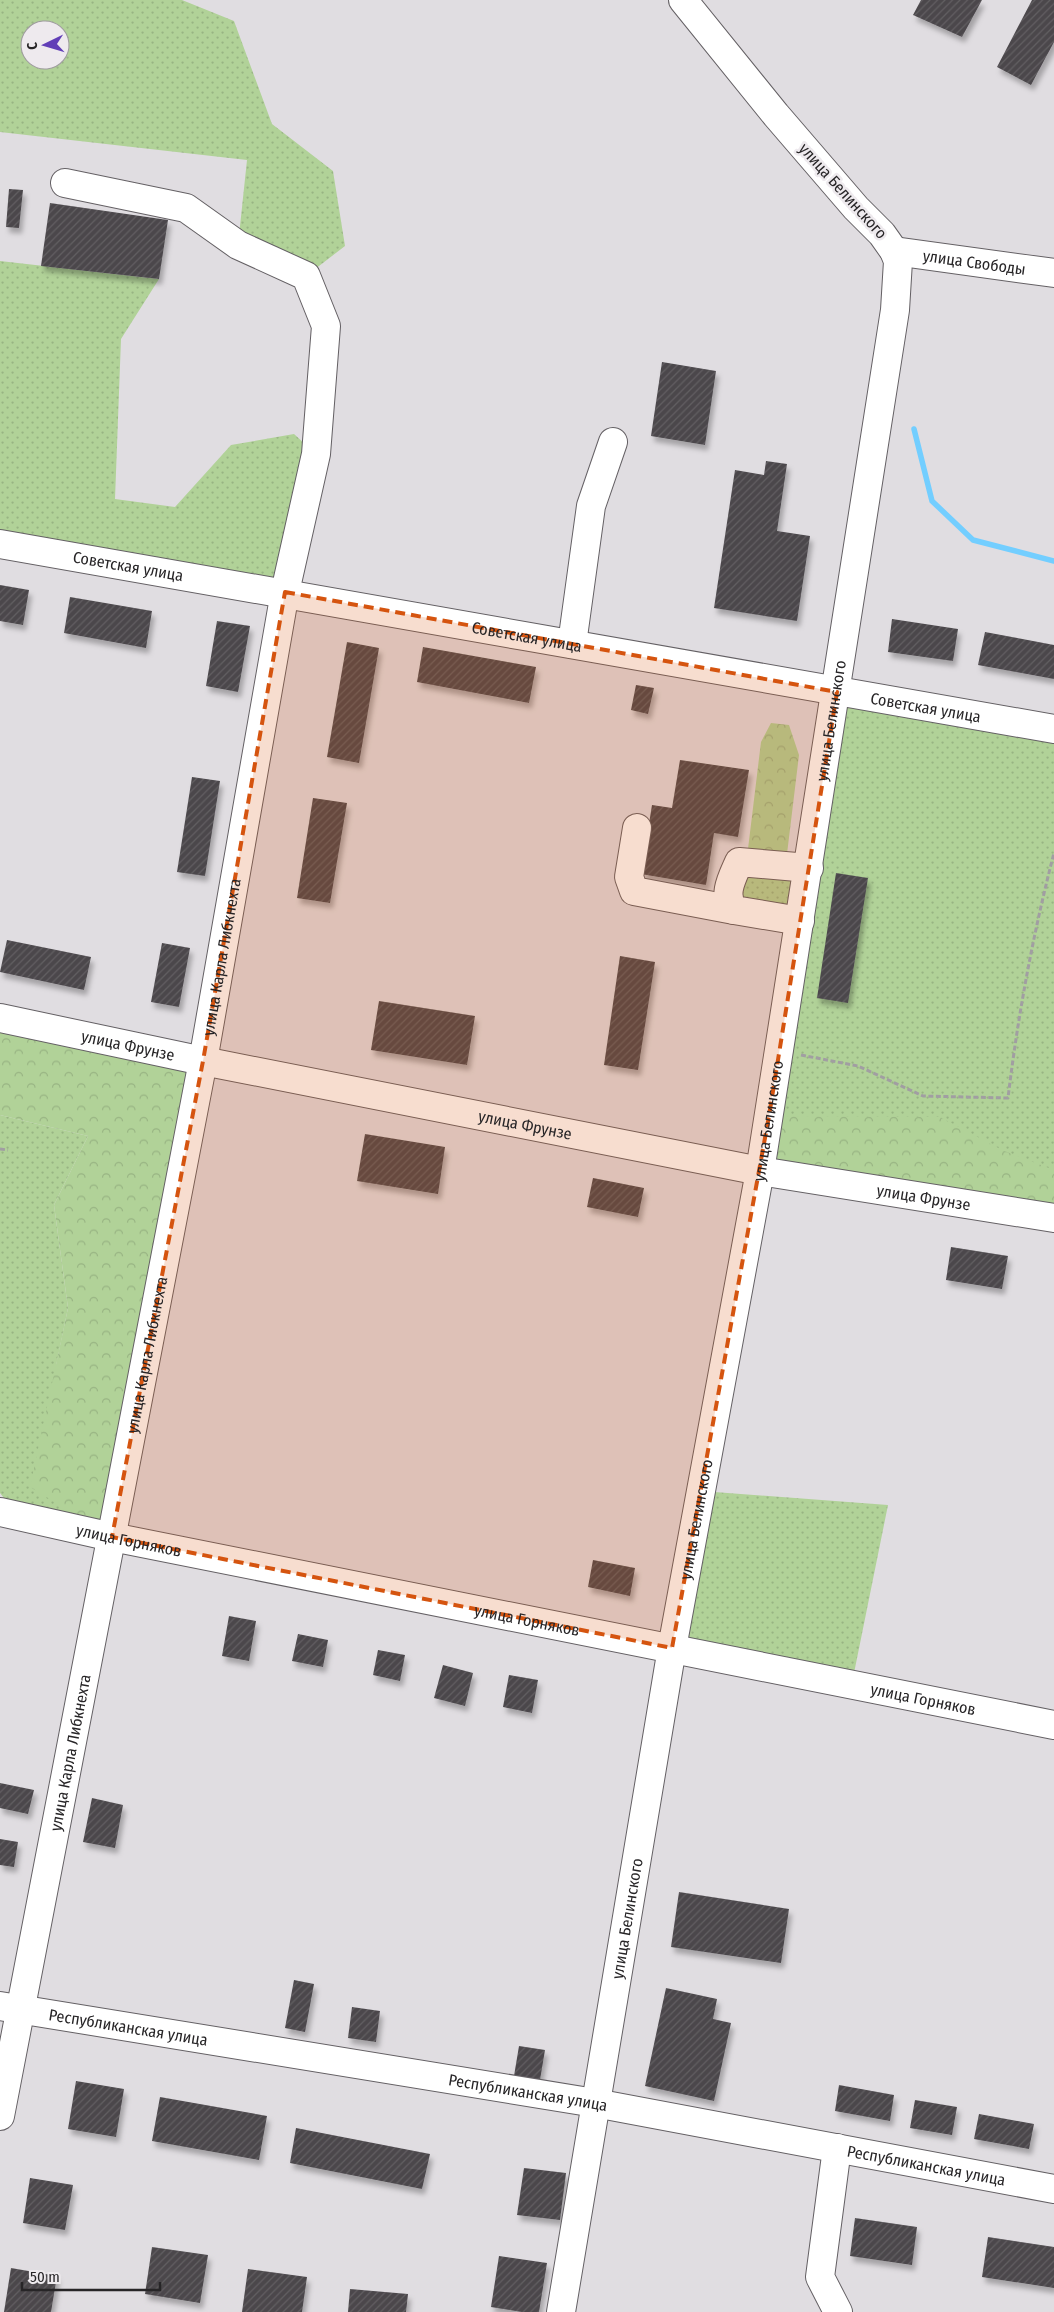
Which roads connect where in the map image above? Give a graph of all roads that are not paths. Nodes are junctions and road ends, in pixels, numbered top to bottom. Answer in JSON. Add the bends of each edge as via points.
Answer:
{"nodes":[{"id":1,"x":683,"y":0,"type":"edge"},
{"id":2,"x":65,"y":183,"type":"dead end"},
{"id":3,"x":894,"y":251,"type":"junction"},
{"id":4,"x":1054,"y":272,"type":"edge"},
{"id":5,"x":613,"y":442,"type":"dead end"},
{"id":6,"x":0,"y":544,"type":"edge"},
{"id":7,"x":285,"y":592,"type":"junction"},
{"id":8,"x":572,"y":644,"type":"junction"},
{"id":9,"x":837,"y":692,"type":"junction"},
{"id":10,"x":1054,"y":729,"type":"edge"},
{"id":11,"x":637,"y":828,"type":"dead end"},
{"id":12,"x":808,"y":868,"type":"junction"},
{"id":13,"x":734,"y":910,"type":"junction"},
{"id":14,"x":800,"y":921,"type":"junction"},
{"id":15,"x":0,"y":1018,"type":"edge"},
{"id":16,"x":203,"y":1061,"type":"junction"},
{"id":17,"x":760,"y":1171,"type":"junction"},
{"id":18,"x":1054,"y":1218,"type":"edge"},
{"id":19,"x":0,"y":1512,"type":"edge"},
{"id":20,"x":112,"y":1537,"type":"junction"},
{"id":21,"x":672,"y":1648,"type":"junction"},
{"id":22,"x":1054,"y":1725,"type":"edge"},
{"id":23,"x":10,"y":2008,"type":"edge"},
{"id":24,"x":595,"y":2104,"type":"junction"},
{"id":25,"x":0,"y":2116,"type":"edge"},
{"id":26,"x":837,"y":2148,"type":"junction"},
{"id":27,"x":1054,"y":2189,"type":"edge"},
{"id":28,"x":560,"y":2312,"type":"edge"},
{"id":29,"x":838,"y":2312,"type":"edge"}],
"edges":[{"from":1,"to":3,"type":"street","name":"улица Белинского","via":[[776,115]]},
{"from":2,"to":7,"type":"street","name":"улица Карла Либкнехта","via":[[186,208],[238,245],[306,276],[326,326],[316,454]]},
{"from":3,"to":4,"type":"street","name":"улица Свободы"},
{"from":3,"to":9,"type":"street","name":"улица Белинского","via":[[898,261],[895,310]]},
{"from":5,"to":8,"type":"street","via":[[591,506]]},
{"from":6,"to":7,"type":"street","name":"Советская улица"},
{"from":7,"to":8,"type":"street","name":"Советская улица"},
{"from":7,"to":16,"type":"street","name":"улица Карла Либкнехта"},
{"from":8,"to":9,"type":"street","name":"Советская улица"},
{"from":9,"to":10,"type":"street","name":"Советская улица"},
{"from":9,"to":12,"type":"street","name":"улица Белинского"},
{"from":11,"to":13,"type":"street","via":[[629,877],[634,891]]},
{"from":12,"to":13,"type":"street","via":[[739,862],[729,887],[728,903]]},
{"from":12,"to":14,"type":"street","name":"улица Белинского"},
{"from":13,"to":14,"type":"street"},
{"from":14,"to":17,"type":"street","name":"улица Белинского"},
{"from":15,"to":16,"type":"street","name":"улица Фрунзе"},
{"from":16,"to":17,"type":"street","name":"улица Фрунзе"},
{"from":16,"to":20,"type":"street","name":"улица Карла Либкнехта"},
{"from":17,"to":18,"type":"street","name":"улица Фрунзе"},
{"from":17,"to":21,"type":"street","name":"улица Белинского"},
{"from":19,"to":20,"type":"street","name":"улица Горняков"},
{"from":20,"to":21,"type":"street","name":"улица Горняков"},
{"from":20,"to":23,"type":"street","name":"улица Карла Либкнехта"},
{"from":21,"to":22,"type":"street","name":"улица Горняков"},
{"from":21,"to":24,"type":"street","name":"улица Белинского"},
{"from":23,"to":24,"type":"street","name":"Республиканская улица"},
{"from":23,"to":25,"type":"street","name":"улица Карла Либкнехта"},
{"from":24,"to":26,"type":"street","name":"Республиканская улица"},
{"from":24,"to":28,"type":"street","name":"улица Белинского"},
{"from":26,"to":27,"type":"street","name":"Республиканская улица"},
{"from":26,"to":29,"type":"street","via":[[820,2277]]}]}
